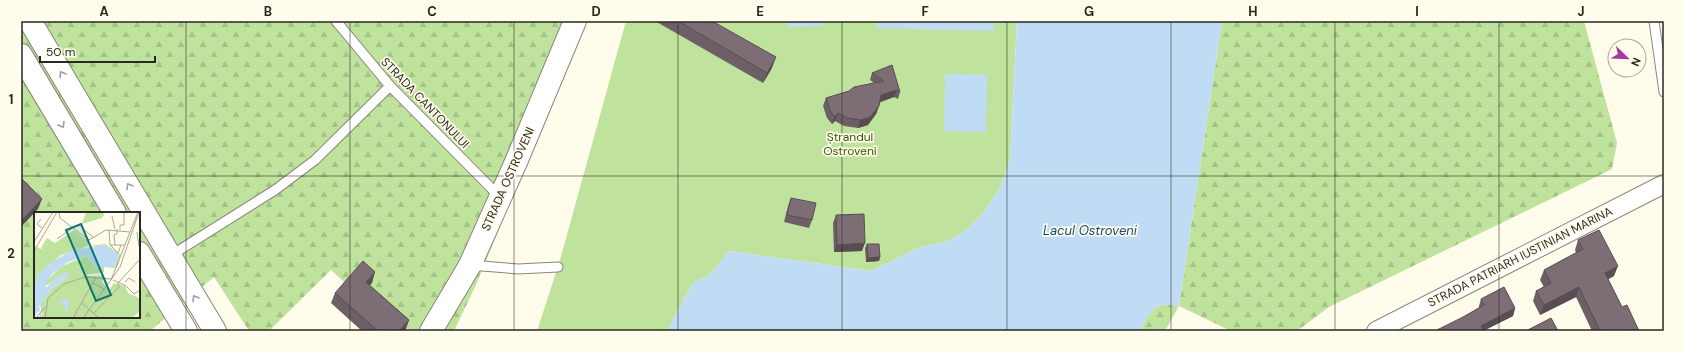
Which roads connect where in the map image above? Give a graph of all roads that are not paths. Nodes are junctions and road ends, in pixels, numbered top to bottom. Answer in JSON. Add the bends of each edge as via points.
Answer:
{"nodes":[{"id":1,"x":30,"y":21,"type":"edge"},
{"id":2,"x":336,"y":21,"type":"edge"},
{"id":3,"x":575,"y":21,"type":"edge"},
{"id":4,"x":1654,"y":21,"type":"edge"},
{"id":5,"x":21,"y":55,"type":"edge"},
{"id":6,"x":390,"y":86,"type":"junction"},
{"id":7,"x":1664,"y":92,"type":"edge"},
{"id":8,"x":1664,"y":184,"type":"edge"},
{"id":9,"x":501,"y":198,"type":"junction"},
{"id":10,"x":114,"y":212,"type":"edge"},
{"id":11,"x":140,"y":255,"type":"edge"},
{"id":12,"x":170,"y":256,"type":"junction"},
{"id":13,"x":470,"y":265,"type":"junction"},
{"id":14,"x":558,"y":267,"type":"dead end"},
{"id":15,"x":186,"y":331,"type":"edge"},
{"id":16,"x":215,"y":331,"type":"edge"},
{"id":17,"x":431,"y":331,"type":"edge"},
{"id":18,"x":1376,"y":331,"type":"edge"}],
"edges":[{"from":12,"to":1,"type":"main road","one_way":true},
{"from":2,"to":6,"type":"lane","name":"STRADA CANTONULUI"},
{"from":3,"to":9,"type":"main road","name":"STRADA OSTROVENI"},
{"from":4,"to":7,"type":"lane"},
{"from":5,"to":10,"type":"main road","one_way":true},
{"from":6,"to":9,"type":"lane","name":"STRADA CANTONULUI"},
{"from":6,"to":12,"type":"lane","via":[[315,160],[275,190]]},
{"from":8,"to":18,"type":"street","name":"STRADA PATRIARH IUSTINIAN MARINA"},
{"from":9,"to":13,"type":"main road","name":"STRADA OSTROVENI"},
{"from":11,"to":15,"type":"main road"},
{"from":16,"to":12,"type":"main road","one_way":true},
{"from":13,"to":14,"type":"lane","via":[[518,269]]},
{"from":13,"to":17,"type":"main road","name":"STRADA OSTROVENI"}]}
